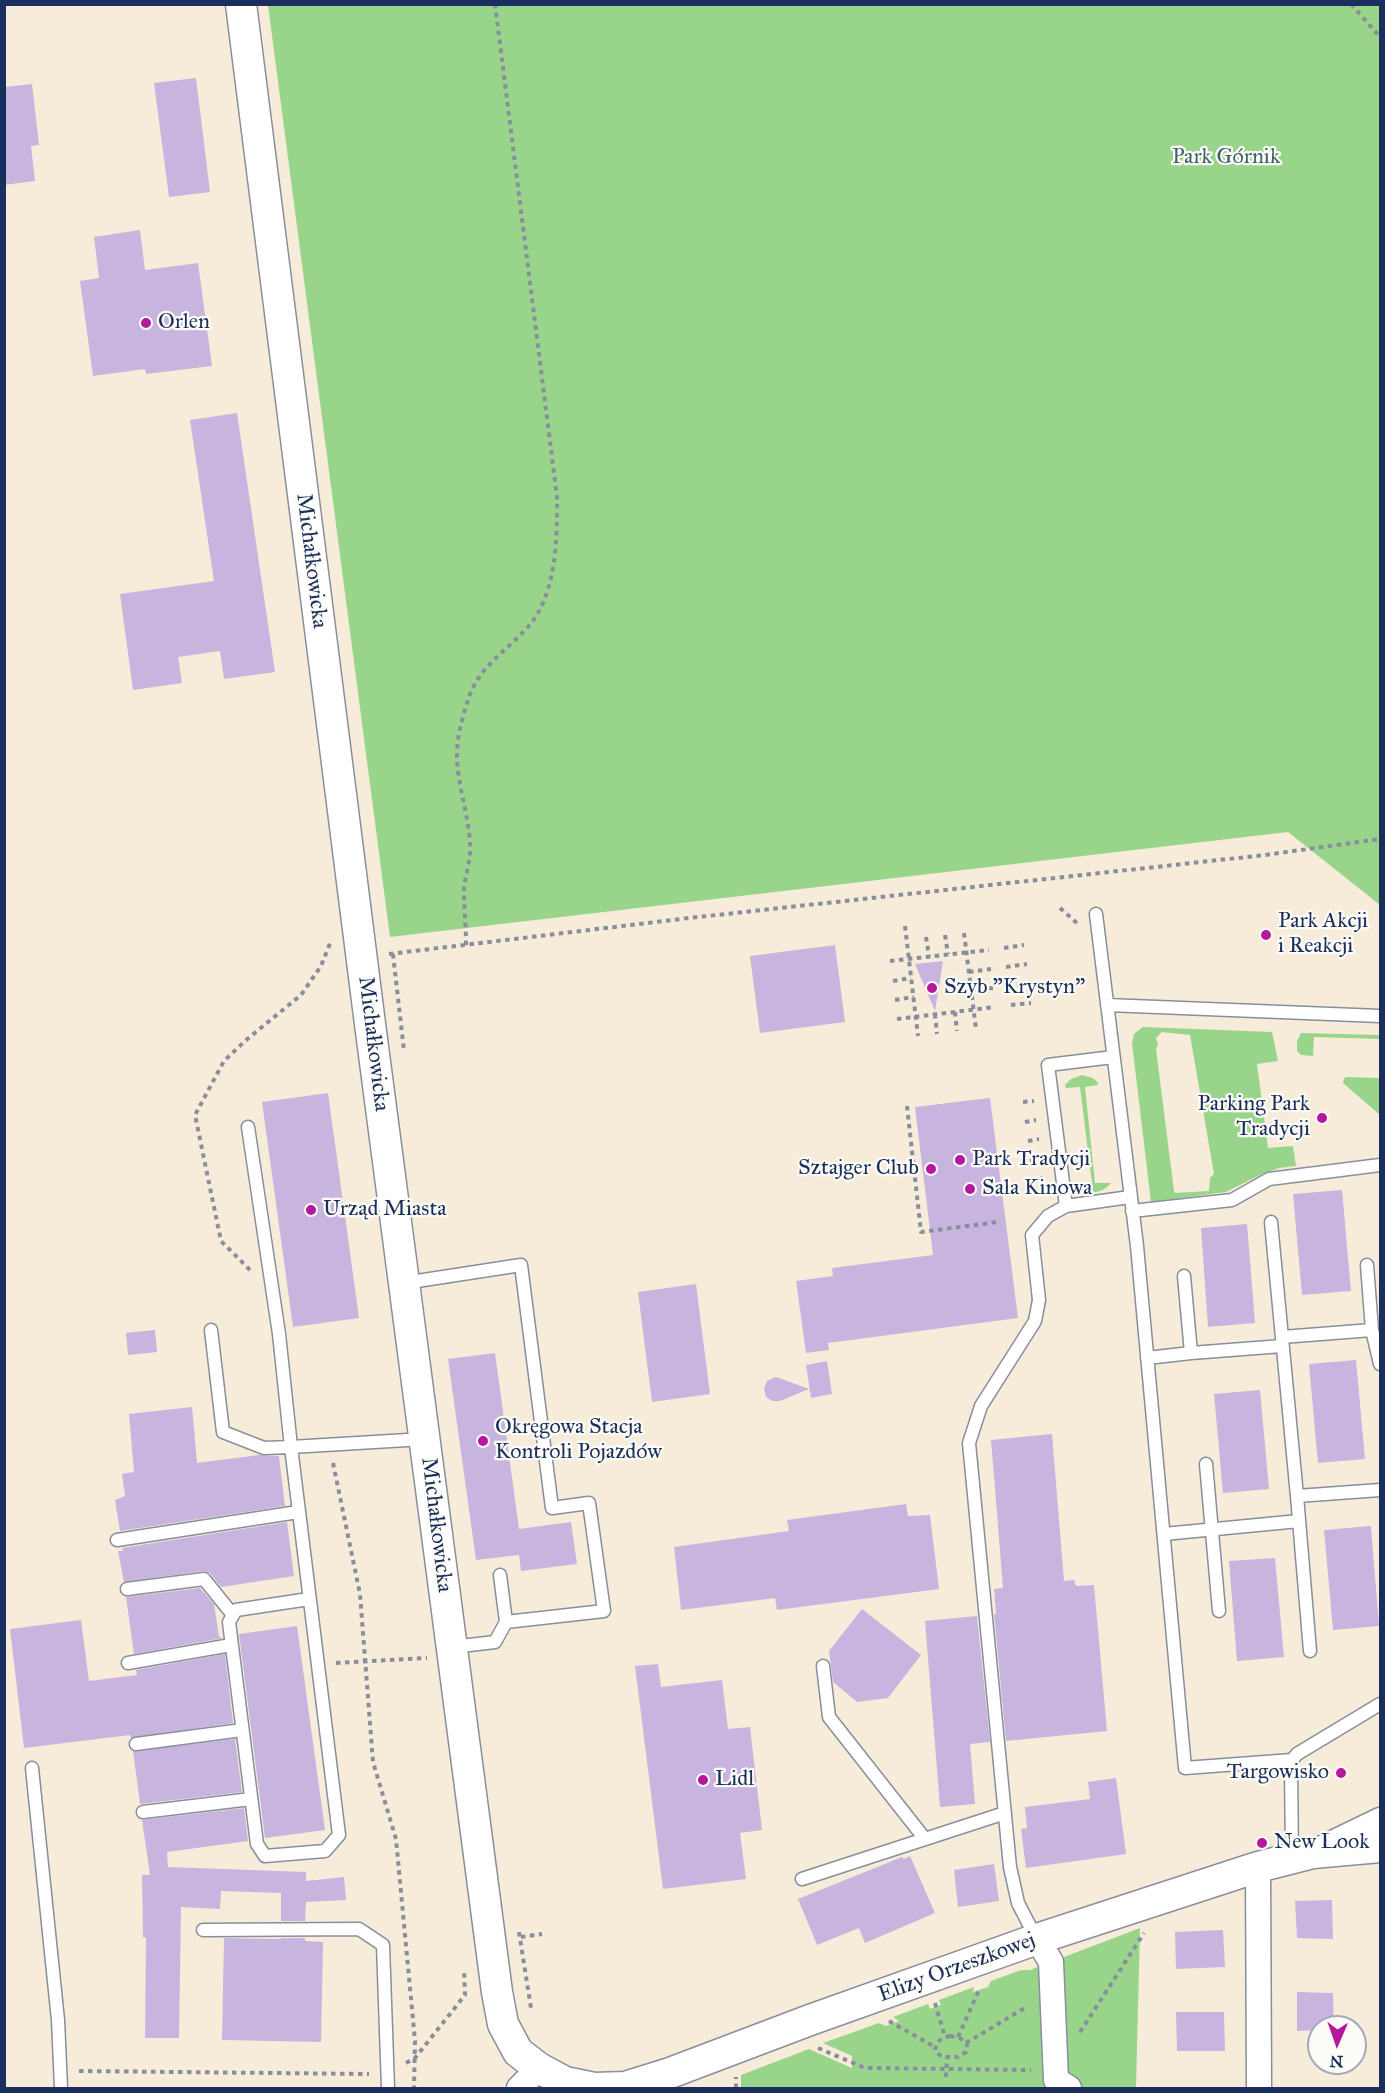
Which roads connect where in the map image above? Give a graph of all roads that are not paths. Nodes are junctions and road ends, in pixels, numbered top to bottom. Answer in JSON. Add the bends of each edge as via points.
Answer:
{"nodes":[{"id":1,"x":241,"y":4,"type":"edge"},
{"id":2,"x":1096,"y":914,"type":"dead end"},
{"id":3,"x":1107,"y":1005,"type":"junction"},
{"id":4,"x":1380,"y":1016,"type":"edge"},
{"id":5,"x":1113,"y":1057,"type":"junction"},
{"id":6,"x":248,"y":1127,"type":"dead end"},
{"id":7,"x":1380,"y":1165,"type":"edge"},
{"id":8,"x":1130,"y":1197,"type":"junction"},
{"id":9,"x":1066,"y":1206,"type":"junction"},
{"id":10,"x":1132,"y":1211,"type":"junction"},
{"id":11,"x":1271,"y":1222,"type":"dead end"},
{"id":12,"x":1367,"y":1264,"type":"dead end"},
{"id":13,"x":1184,"y":1276,"type":"dead end"},
{"id":14,"x":404,"y":1282,"type":"junction"},
{"id":15,"x":211,"y":1330,"type":"dead end"},
{"id":16,"x":1372,"y":1330,"type":"junction"},
{"id":17,"x":1282,"y":1341,"type":"junction"},
{"id":18,"x":1191,"y":1353,"type":"junction"},
{"id":19,"x":1147,"y":1358,"type":"junction"},
{"id":20,"x":1380,"y":1364,"type":"edge"},
{"id":21,"x":425,"y":1439,"type":"junction"},
{"id":22,"x":291,"y":1447,"type":"junction"},
{"id":23,"x":1206,"y":1464,"type":"dead end"},
{"id":24,"x":1380,"y":1490,"type":"edge"},
{"id":25,"x":1297,"y":1496,"type":"junction"},
{"id":26,"x":298,"y":1512,"type":"junction"},
{"id":27,"x":1299,"y":1521,"type":"junction"},
{"id":28,"x":1213,"y":1530,"type":"junction"},
{"id":29,"x":1164,"y":1534,"type":"junction"},
{"id":30,"x":117,"y":1540,"type":"dead end"},
{"id":31,"x":500,"y":1575,"type":"dead end"},
{"id":32,"x":128,"y":1589,"type":"dead end"},
{"id":33,"x":309,"y":1599,"type":"junction"},
{"id":34,"x":1219,"y":1611,"type":"dead end"},
{"id":35,"x":233,"y":1615,"type":"junction"},
{"id":36,"x":506,"y":1622,"type":"junction"},
{"id":37,"x":231,"y":1645,"type":"junction"},
{"id":38,"x":452,"y":1647,"type":"junction"},
{"id":39,"x":1310,"y":1651,"type":"dead end"},
{"id":40,"x":128,"y":1663,"type":"dead end"},
{"id":41,"x":823,"y":1666,"type":"dead end"},
{"id":42,"x":1380,"y":1704,"type":"edge"},
{"id":43,"x":242,"y":1730,"type":"junction"},
{"id":44,"x":136,"y":1744,"type":"dead end"},
{"id":45,"x":1292,"y":1760,"type":"junction"},
{"id":46,"x":32,"y":1768,"type":"dead end"},
{"id":47,"x":251,"y":1799,"type":"junction"},
{"id":48,"x":143,"y":1812,"type":"dead end"},
{"id":49,"x":1005,"y":1813,"type":"junction"},
{"id":50,"x":1380,"y":1820,"type":"edge"},
{"id":51,"x":925,"y":1839,"type":"junction"},
{"id":52,"x":1380,"y":1847,"type":"edge"},
{"id":53,"x":1303,"y":1855,"type":"junction"},
{"id":54,"x":1258,"y":1867,"type":"junction"},
{"id":55,"x":802,"y":1879,"type":"dead end"},
{"id":56,"x":203,"y":1930,"type":"dead end"},
{"id":57,"x":1037,"y":1939,"type":"junction"},
{"id":58,"x":529,"y":2078,"type":"edge"},
{"id":59,"x":1054,"y":2079,"type":"edge"},
{"id":60,"x":675,"y":2080,"type":"edge"},
{"id":61,"x":60,"y":2088,"type":"edge"},
{"id":62,"x":388,"y":2088,"type":"edge"},
{"id":63,"x":1259,"y":2088,"type":"edge"}],
"edges":[{"from":1,"to":14,"type":"street","name":"Michałkowicka"},
{"from":2,"to":3,"type":"lane"},
{"from":3,"to":4,"type":"lane"},
{"from":3,"to":5,"type":"lane"},
{"from":5,"to":8,"type":"lane"},
{"from":5,"to":9,"type":"lane","via":[[1048,1065]]},
{"from":6,"to":22,"type":"lane","via":[[279,1334]]},
{"from":7,"to":10,"type":"lane","via":[[1269,1179],[1232,1200]]},
{"from":8,"to":9,"type":"lane"},
{"from":8,"to":10,"type":"lane"},
{"from":9,"to":49,"type":"lane","via":[[1048,1216],[1032,1235],[1039,1300],[1035,1321],[981,1406],[969,1443]]},
{"from":10,"to":19,"type":"lane"},
{"from":11,"to":17,"type":"lane"},
{"from":12,"to":16,"type":"lane"},
{"from":13,"to":18,"type":"lane"},
{"from":14,"to":21,"type":"street","name":"Michałkowicka"},
{"from":14,"to":36,"type":"lane","via":[[521,1265],[552,1508],[589,1503],[604,1611]]},
{"from":15,"to":22,"type":"lane","via":[[223,1432],[264,1448]]},
{"from":16,"to":17,"type":"lane"},
{"from":16,"to":20,"type":"lane"},
{"from":17,"to":18,"type":"lane"},
{"from":17,"to":25,"type":"lane"},
{"from":18,"to":19,"type":"lane"},
{"from":19,"to":29,"type":"lane"},
{"from":21,"to":22,"type":"lane"},
{"from":21,"to":38,"type":"street","name":"Michałkowicka"},
{"from":22,"to":26,"type":"lane"},
{"from":23,"to":28,"type":"lane"},
{"from":24,"to":25,"type":"lane"},
{"from":25,"to":27,"type":"lane"},
{"from":26,"to":30,"type":"lane"},
{"from":26,"to":33,"type":"lane"},
{"from":27,"to":28,"type":"lane"},
{"from":27,"to":39,"type":"lane"},
{"from":28,"to":29,"type":"lane"},
{"from":28,"to":34,"type":"lane"},
{"from":29,"to":45,"type":"lane","via":[[1185,1768]]},
{"from":31,"to":36,"type":"lane"},
{"from":32,"to":35,"type":"lane","via":[[204,1579]]},
{"from":33,"to":35,"type":"lane","via":[[236,1610]]},
{"from":33,"to":47,"type":"lane","via":[[339,1835],[325,1851],[265,1856],[257,1844]]},
{"from":35,"to":37,"type":"lane","via":[[229,1622]]},
{"from":36,"to":38,"type":"lane","via":[[495,1642]]},
{"from":37,"to":40,"type":"lane"},
{"from":37,"to":43,"type":"lane"},
{"from":38,"to":58,"type":"street","name":"Michałkowicka","via":[[497,1992],[503,2024]]},
{"from":41,"to":51,"type":"lane","via":[[829,1717]]},
{"from":42,"to":45,"type":"lane"},
{"from":43,"to":44,"type":"lane"},
{"from":43,"to":47,"type":"lane"},
{"from":45,"to":53,"type":"lane"},
{"from":46,"to":61,"type":"lane","via":[[58,2020]]},
{"from":47,"to":48,"type":"lane"},
{"from":49,"to":51,"type":"lane"},
{"from":49,"to":57,"type":"lane","via":[[1018,1903]]},
{"from":50,"to":53,"type":"street"},
{"from":51,"to":55,"type":"lane"},
{"from":52,"to":53,"type":"street","name":"Elizy Orzeszkowej"},
{"from":53,"to":54,"type":"street","name":"Elizy Orzeszkowej"},
{"from":54,"to":57,"type":"street","name":"Elizy Orzeszkowej"},
{"from":54,"to":63,"type":"street"},
{"from":56,"to":62,"type":"lane","via":[[359,1929],[382,1945]]},
{"from":57,"to":59,"type":"street","via":[[1051,1962]]},
{"from":57,"to":60,"type":"street","name":"Elizy Orzeszkowej","via":[[810,2020]]},
{"from":58,"to":60,"type":"street","name":"Elizy Orzeszkowej","via":[[594,2088]]}]}
